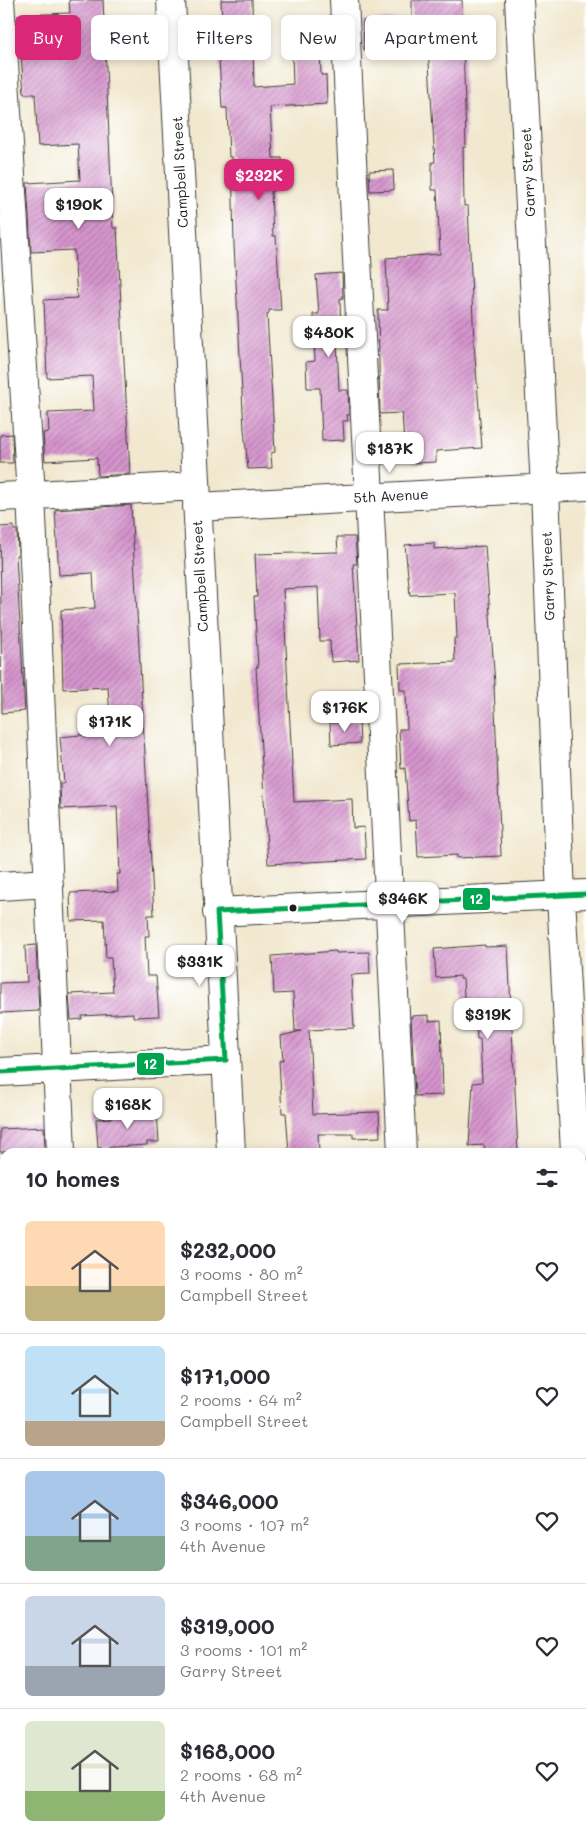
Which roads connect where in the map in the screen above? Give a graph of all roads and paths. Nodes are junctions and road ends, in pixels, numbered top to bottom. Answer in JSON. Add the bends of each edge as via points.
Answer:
{"nodes":[{"id":1,"x":0,"y":0,"type":"edge"},
{"id":2,"x":171,"y":0,"type":"edge"},
{"id":3,"x":344,"y":0,"type":"edge"},
{"id":4,"x":519,"y":0,"type":"edge"},
{"id":5,"x":586,"y":486,"type":"edge"},
{"id":6,"x":545,"y":488,"type":"junction"},
{"id":7,"x":31,"y":495,"type":"junction"},
{"id":8,"x":368,"y":496,"type":"junction"},
{"id":9,"x":0,"y":497,"type":"edge"},
{"id":10,"x":196,"y":497,"type":"junction"},
{"id":11,"x":48,"y":883,"type":"junction"},
{"id":12,"x":0,"y":886,"type":"edge"},
{"id":13,"x":574,"y":895,"type":"edge"},
{"id":14,"x":391,"y":903,"type":"junction"},
{"id":15,"x":217,"y":912,"type":"junction"},
{"id":16,"x":226,"y":1060,"type":"junction"},
{"id":17,"x":56,"y":1069,"type":"junction"},
{"id":18,"x":0,"y":1072,"type":"edge"},
{"id":19,"x":61,"y":1148,"type":"edge"},
{"id":20,"x":231,"y":1148,"type":"edge"},
{"id":21,"x":402,"y":1148,"type":"edge"},
{"id":22,"x":575,"y":1148,"type":"edge"}],
"edges":[{"from":1,"to":7,"type":"street"},
{"from":2,"to":10,"type":"street","name":"Campbell Street"},
{"from":3,"to":8,"type":"street"},
{"from":4,"to":6,"type":"street","name":"Garry Street"},
{"from":5,"to":6,"type":"street","name":"5th Avenue"},
{"from":6,"to":8,"type":"street","name":"5th Avenue"},
{"from":6,"to":13,"type":"street","name":"Garry Street"},
{"from":7,"to":9,"type":"street","name":"5th Avenue"},
{"from":7,"to":10,"type":"street","name":"5th Avenue"},
{"from":7,"to":11,"type":"street"},
{"from":8,"to":10,"type":"street","name":"5th Avenue"},
{"from":8,"to":14,"type":"street"},
{"from":10,"to":15,"type":"street","name":"Campbell Street"},
{"from":11,"to":12,"type":"street"},
{"from":11,"to":17,"type":"street"},
{"from":13,"to":14,"type":"street"},
{"from":13,"to":22,"type":"street","name":"Garry Street"},
{"from":14,"to":15,"type":"street"},
{"from":14,"to":21,"type":"street"},
{"from":15,"to":16,"type":"street","name":"Campbell Street"},
{"from":16,"to":17,"type":"street"},
{"from":16,"to":20,"type":"street","name":"Campbell Street"},
{"from":17,"to":18,"type":"street"},
{"from":17,"to":19,"type":"street"}]}
